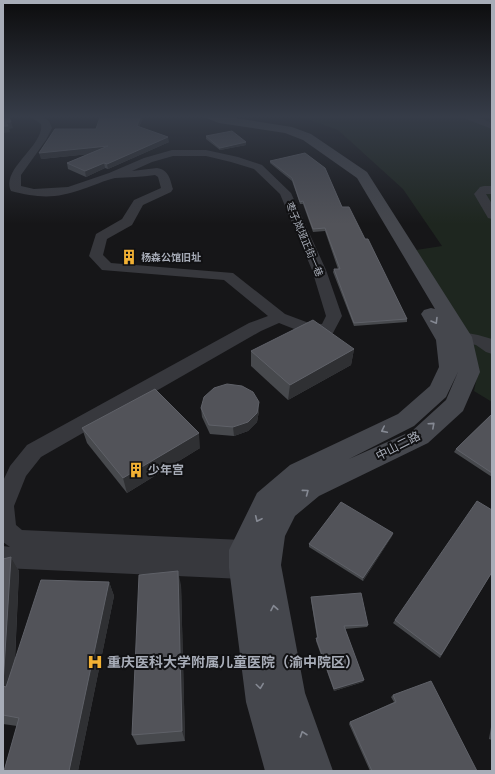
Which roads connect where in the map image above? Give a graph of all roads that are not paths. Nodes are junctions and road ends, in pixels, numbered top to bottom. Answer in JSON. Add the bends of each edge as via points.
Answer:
{"nodes":[{"id":1,"x":33,"y":152,"type":"edge"},
{"id":2,"x":316,"y":152,"type":"edge"},
{"id":3,"x":329,"y":152,"type":"edge"},
{"id":4,"x":113,"y":175,"type":"junction"},
{"id":5,"x":15,"y":188,"type":"junction"},
{"id":6,"x":492,"y":190,"type":"edge"},
{"id":7,"x":3,"y":193,"type":"edge"},
{"id":8,"x":492,"y":214,"type":"edge"},
{"id":9,"x":279,"y":318,"type":"junction"},
{"id":10,"x":462,"y":337,"type":"junction"},
{"id":11,"x":492,"y":348,"type":"edge"},
{"id":12,"x":3,"y":557,"type":"edge"},
{"id":13,"x":243,"y":559,"type":"junction"},
{"id":14,"x":283,"y":771,"type":"edge"},
{"id":15,"x":315,"y":771,"type":"edge"}],
"edges":[{"from":1,"to":5,"type":"street","via":[[16,175]]},
{"from":2,"to":13,"type":"main road","name":"中山二路","one_way":true,"via":[[348,177],[446,340],[450,367],[438,391],[406,420],[299,472],[266,501]]},
{"from":3,"to":10,"type":"main road","name":"中山二路","via":[[362,175]]},
{"from":4,"to":5,"type":"street","name":"枣子岚垭正街一巷","via":[[70,190],[56,192],[34,192]]},
{"from":4,"to":9,"type":"street","via":[[157,171],[163,175],[166,189],[138,203],[127,222],[101,237],[96,256],[107,267],[228,276]]},
{"from":4,"to":9,"type":"street","name":"枣子岚垭正街一巷","via":[[172,153],[206,153],[258,167],[285,193],[319,270],[334,316],[327,329],[307,328]]},
{"from":5,"to":7,"type":"street"},
{"from":6,"to":8,"type":"street","via":[[484,190],[480,194]]},
{"from":9,"to":13,"type":"street","via":[[255,327],[34,451],[17,472],[3,506],[5,525],[9,534],[19,540]]},
{"from":10,"to":11,"type":"street","via":[[482,341]]},
{"from":15,"to":10,"type":"main road","name":"中山二路","one_way":true,"via":[[288,693],[267,565],[271,535],[286,508],[310,488],[420,437],[455,405],[469,372]]},
{"from":12,"to":13,"type":"street"},
{"from":13,"to":14,"type":"main road","one_way":true,"via":[[262,702]]}]}
